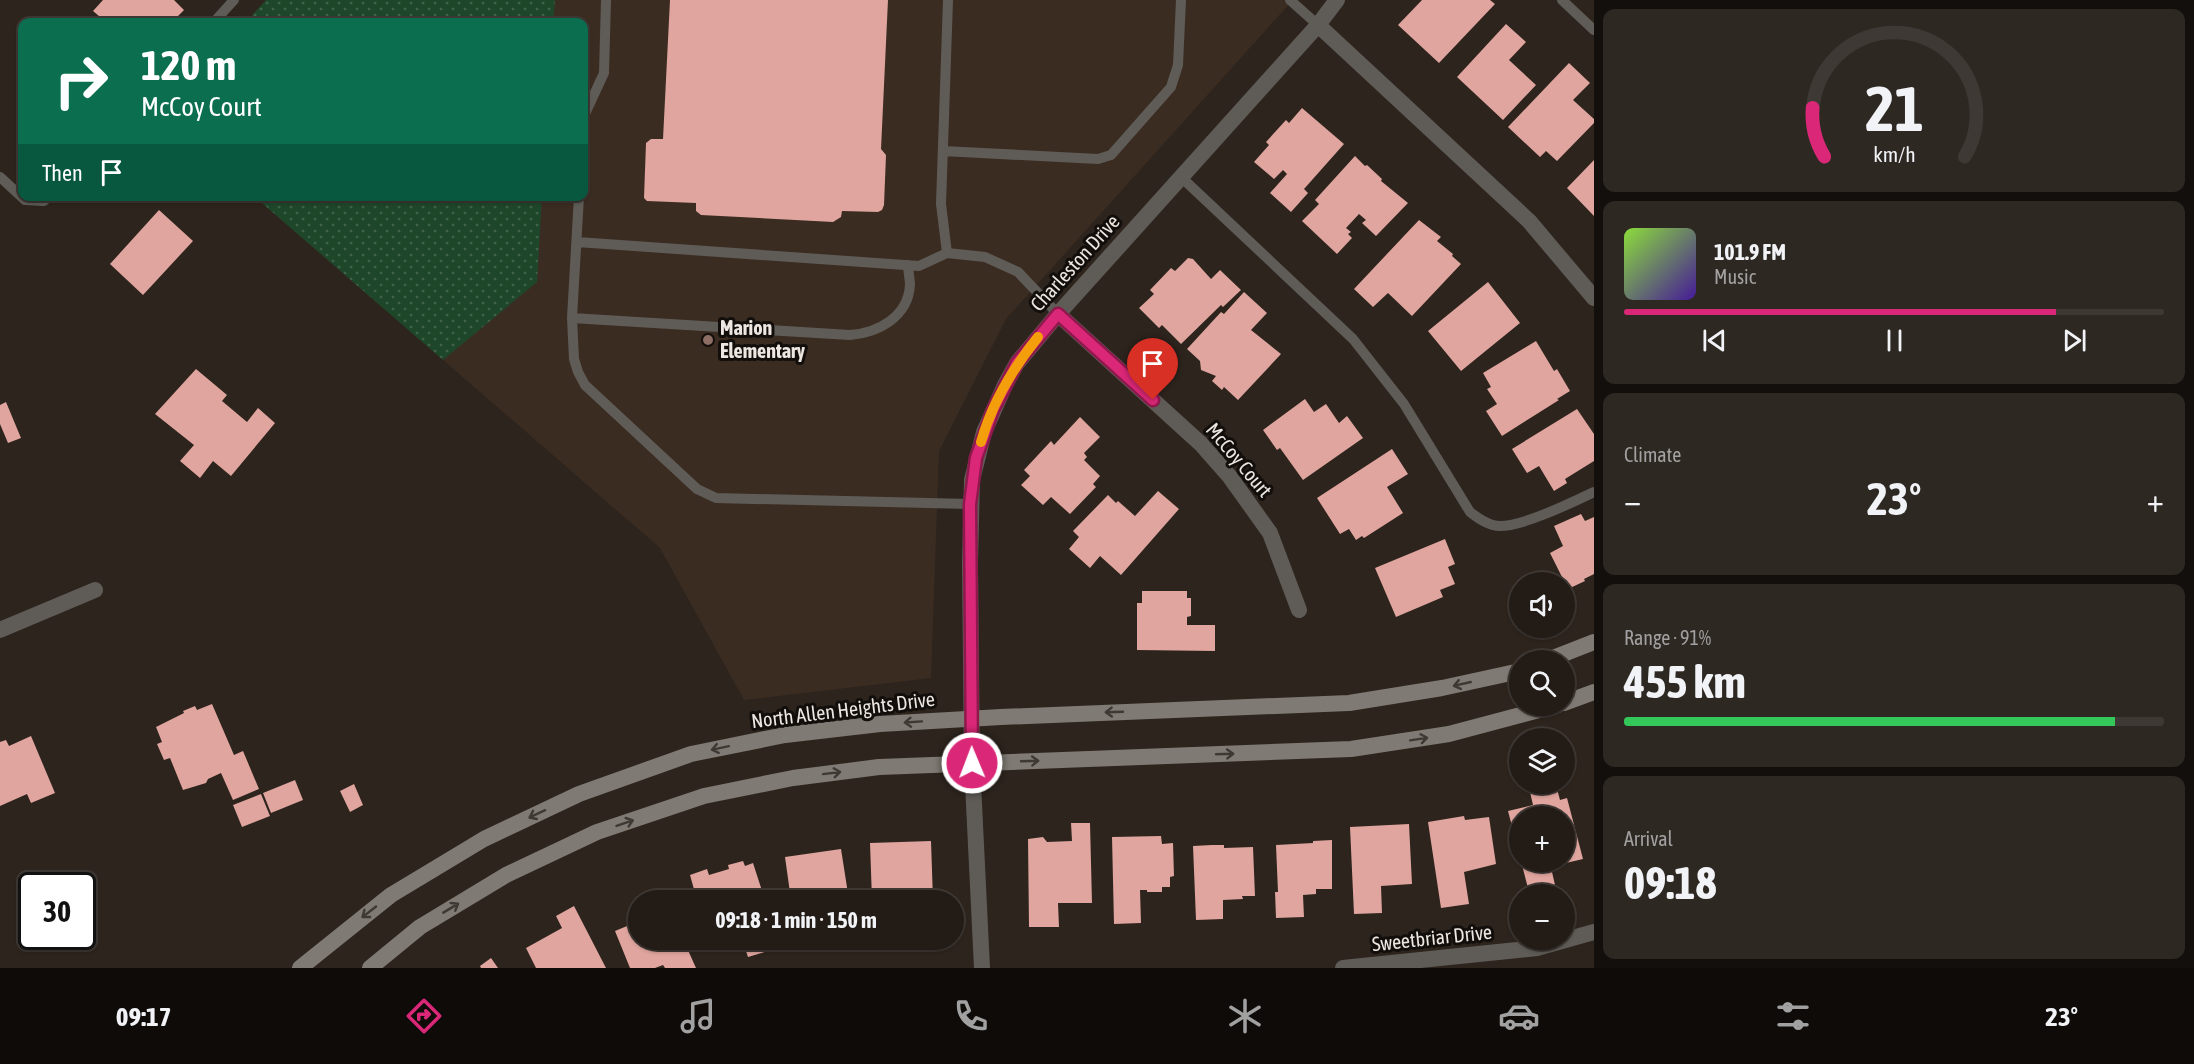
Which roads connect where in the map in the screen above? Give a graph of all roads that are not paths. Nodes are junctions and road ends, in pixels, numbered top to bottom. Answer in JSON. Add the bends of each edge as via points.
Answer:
{"nodes":[{"id":1,"x":234,"y":0,"type":"edge"},
{"id":2,"x":606,"y":0,"type":"edge"},
{"id":3,"x":948,"y":0,"type":"edge"},
{"id":4,"x":1181,"y":0,"type":"edge"},
{"id":5,"x":1290,"y":0,"type":"edge"},
{"id":6,"x":1337,"y":0,"type":"edge"},
{"id":7,"x":1562,"y":0,"type":"edge"},
{"id":8,"x":218,"y":18,"type":"edge"},
{"id":9,"x":1318,"y":25,"type":"junction"},
{"id":10,"x":1594,"y":30,"type":"edge"},
{"id":11,"x":588,"y":107,"type":"edge"},
{"id":12,"x":943,"y":151,"type":"junction"},
{"id":13,"x":0,"y":177,"type":"edge"},
{"id":14,"x":1181,"y":177,"type":"junction"},
{"id":15,"x":18,"y":194,"type":"edge"},
{"id":16,"x":579,"y":201,"type":"edge"},
{"id":17,"x":577,"y":242,"type":"junction"},
{"id":18,"x":947,"y":254,"type":"junction"},
{"id":19,"x":908,"y":266,"type":"junction"},
{"id":20,"x":1594,"y":298,"type":"edge"},
{"id":21,"x":1058,"y":314,"type":"junction"},
{"id":22,"x":572,"y":318,"type":"junction"},
{"id":23,"x":1594,"y":492,"type":"edge"},
{"id":24,"x":970,"y":504,"type":"junction"},
{"id":25,"x":95,"y":590,"type":"dead end"},
{"id":26,"x":1299,"y":610,"type":"dead end"},
{"id":27,"x":0,"y":630,"type":"edge"},
{"id":28,"x":1594,"y":642,"type":"edge"},
{"id":29,"x":1574,"y":650,"type":"edge"},
{"id":30,"x":1509,"y":673,"type":"edge"},
{"id":31,"x":1594,"y":692,"type":"edge"},
{"id":32,"x":1575,"y":699,"type":"edge"},
{"id":33,"x":1517,"y":716,"type":"edge"},
{"id":34,"x":971,"y":718,"type":"junction"},
{"id":35,"x":972,"y":763,"type":"junction"},
{"id":36,"x":1594,"y":932,"type":"edge"},
{"id":37,"x":300,"y":968,"type":"edge"},
{"id":38,"x":370,"y":968,"type":"edge"},
{"id":39,"x":982,"y":968,"type":"edge"},
{"id":40,"x":1343,"y":968,"type":"edge"}],
"edges":[{"from":1,"to":8,"type":"lane"},
{"from":2,"to":11,"type":"lane","via":[[604,73]]},
{"from":3,"to":12,"type":"lane"},
{"from":4,"to":12,"type":"lane","via":[[1178,65],[1172,87],[1111,155],[1098,159]]},
{"from":5,"to":9,"type":"lane"},
{"from":6,"to":9,"type":"street","name":"Charleston Drive"},
{"from":7,"to":10,"type":"lane"},
{"from":9,"to":14,"type":"street","name":"Charleston Drive"},
{"from":9,"to":20,"type":"street","via":[[1529,221]]},
{"from":12,"to":18,"type":"lane","via":[[941,204]]},
{"from":13,"to":15,"type":"lane"},
{"from":14,"to":21,"type":"street","name":"Charleston Drive"},
{"from":14,"to":23,"type":"lane","via":[[1353,339],[1404,404],[1470,512],[1483,522],[1499,526],[1525,521]]},
{"from":16,"to":17,"type":"lane"},
{"from":17,"to":19,"type":"lane"},
{"from":17,"to":22,"type":"lane"},
{"from":18,"to":19,"type":"lane","via":[[919,266]]},
{"from":18,"to":21,"type":"lane","via":[[986,257],[1018,272]]},
{"from":19,"to":22,"type":"lane","via":[[910,285],[905,302],[883,327],[867,334]]},
{"from":21,"to":24,"type":"street","name":"Charleston Drive","via":[[1017,363],[993,410],[976,458]]},
{"from":21,"to":26,"type":"street","name":"McCoy Court","via":[[1201,444],[1230,477],[1270,533]]},
{"from":22,"to":24,"type":"lane","via":[[574,359],[585,385],[707,496]]},
{"from":24,"to":34,"type":"street","name":"Charleston Drive"},
{"from":25,"to":27,"type":"street"},
{"from":28,"to":29,"type":"main road"},
{"from":30,"to":34,"type":"main road","name":"North Allen Heights Drive","one_way":true,"via":[[1349,703]]},
{"from":31,"to":32,"type":"main road"},
{"from":35,"to":33,"type":"main road","one_way":true,"via":[[1351,749],[1449,734]]},
{"from":34,"to":35,"type":"street","name":"Charleston Drive"},
{"from":34,"to":37,"type":"main road","name":"North Allen Heights Drive","one_way":true,"via":[[784,735],[692,754],[579,794],[484,839],[391,895]]},
{"from":38,"to":35,"type":"main road","one_way":true,"via":[[420,927],[506,875],[597,832],[704,796],[793,778],[879,767]]},
{"from":35,"to":39,"type":"street","name":"Charleston Drive"},
{"from":36,"to":40,"type":"street","name":"Sweetbriar Drive","via":[[1537,948]]}]}
